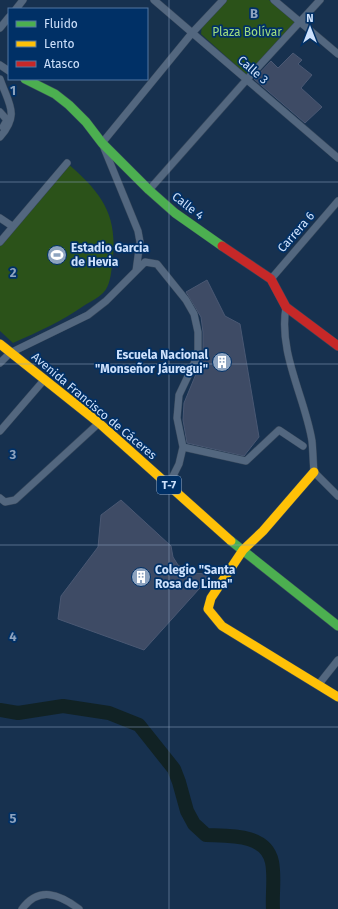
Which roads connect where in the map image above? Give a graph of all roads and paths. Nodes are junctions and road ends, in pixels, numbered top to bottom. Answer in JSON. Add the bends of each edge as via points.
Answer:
{"nodes":[{"id":1,"x":23,"y":0,"type":"edge"},
{"id":2,"x":154,"y":0,"type":"edge"},
{"id":3,"x":223,"y":0,"type":"edge"},
{"id":4,"x":274,"y":0,"type":"edge"},
{"id":5,"x":320,"y":0,"type":"edge"},
{"id":6,"x":17,"y":8,"type":"edge"},
{"id":7,"x":8,"y":18,"type":"edge"},
{"id":8,"x":301,"y":22,"type":"junction"},
{"id":9,"x":0,"y":28,"type":"edge"},
{"id":10,"x":192,"y":33,"type":"junction"},
{"id":11,"x":338,"y":54,"type":"edge"},
{"id":12,"x":0,"y":79,"type":"edge"},
{"id":13,"x":27,"y":80,"type":"edge"},
{"id":14,"x":248,"y":80,"type":"junction"},
{"id":15,"x":0,"y":112,"type":"edge"},
{"id":16,"x":0,"y":130,"type":"edge"},
{"id":17,"x":0,"y":137,"type":"edge"},
{"id":18,"x":102,"y":143,"type":"junction"},
{"id":19,"x":338,"y":158,"type":"edge"},
{"id":20,"x":67,"y":163,"type":"dead end"},
{"id":21,"x":149,"y":190,"type":"junction"},
{"id":22,"x":338,"y":201,"type":"edge"},
{"id":23,"x":0,"y":218,"type":"edge"},
{"id":24,"x":12,"y":226,"type":"junction"},
{"id":25,"x":0,"y":242,"type":"edge"},
{"id":26,"x":136,"y":271,"type":"junction"},
{"id":27,"x":271,"y":279,"type":"junction"},
{"id":28,"x":286,"y":307,"type":"junction"},
{"id":29,"x":0,"y":344,"type":"edge"},
{"id":30,"x":338,"y":346,"type":"edge"},
{"id":31,"x":10,"y":353,"type":"junction"},
{"id":32,"x":0,"y":363,"type":"edge"},
{"id":33,"x":44,"y":380,"type":"junction"},
{"id":34,"x":99,"y":423,"type":"junction"},
{"id":35,"x":0,"y":431,"type":"edge"},
{"id":36,"x":303,"y":446,"type":"dead end"},
{"id":37,"x":183,"y":447,"type":"junction"},
{"id":38,"x":314,"y":472,"type":"junction"},
{"id":39,"x":169,"y":484,"type":"junction"},
{"id":40,"x":338,"y":496,"type":"edge"},
{"id":41,"x":0,"y":498,"type":"edge"},
{"id":42,"x":243,"y":550,"type":"junction"},
{"id":43,"x":338,"y":626,"type":"edge"},
{"id":44,"x":338,"y":660,"type":"edge"},
{"id":45,"x":319,"y":684,"type":"junction"},
{"id":46,"x":338,"y":696,"type":"edge"},
{"id":47,"x":22,"y":909,"type":"edge"},
{"id":48,"x":79,"y":909,"type":"edge"}],
"edges":[{"from":1,"to":6,"type":"street"},
{"from":2,"to":10,"type":"street","name":"Calle 3"},
{"from":3,"to":10,"type":"street"},
{"from":4,"to":8,"type":"street"},
{"from":5,"to":8,"type":"street"},
{"from":7,"to":9,"type":"street"},
{"from":8,"to":11,"type":"street"},
{"from":8,"to":14,"type":"street"},
{"from":10,"to":14,"type":"street","name":"Calle 3"},
{"from":10,"to":18,"type":"street"},
{"from":12,"to":17,"type":"street","via":[[12,116]]},
{"from":13,"to":18,"type":"street","name":"Calle 4","via":[[69,105]]},
{"from":14,"to":19,"type":"street","name":"Calle 3"},
{"from":14,"to":21,"type":"street"},
{"from":15,"to":16,"type":"street","via":[[6,120]]},
{"from":18,"to":21,"type":"street","name":"Calle 4"},
{"from":18,"to":26,"type":"street","via":[[138,231],[140,242]]},
{"from":20,"to":24,"type":"street"},
{"from":21,"to":27,"type":"street","name":"Calle 4","via":[[175,213]]},
{"from":22,"to":27,"type":"street","name":"Carrera 6"},
{"from":23,"to":24,"type":"street"},
{"from":24,"to":25,"type":"street"},
{"from":26,"to":31,"type":"street","via":[[88,315]]},
{"from":26,"to":37,"type":"street","via":[[145,262],[157,264],[194,314],[198,332],[198,355],[179,395],[178,404],[177,418]]},
{"from":27,"to":28,"type":"street"},
{"from":28,"to":30,"type":"street"},
{"from":28,"to":38,"type":"street","via":[[286,344],[312,440]]},
{"from":29,"to":31,"type":"street","name":"Avenida Francisco de Cáceres","number":"T-7"},
{"from":31,"to":32,"type":"street"},
{"from":31,"to":33,"type":"street","name":"Avenida Francisco de Cáceres","number":"T-7"},
{"from":33,"to":34,"type":"street","name":"Avenida Francisco de Cáceres","number":"T-7"},
{"from":33,"to":35,"type":"street"},
{"from":34,"to":39,"type":"street","name":"Avenida Francisco de Cáceres","number":"T-7"},
{"from":34,"to":41,"type":"street","via":[[14,500],[6,502]]},
{"from":36,"to":37,"type":"street","via":[[279,430],[246,461]]},
{"from":37,"to":39,"type":"street","via":[[179,464]]},
{"from":38,"to":40,"type":"street"},
{"from":38,"to":42,"type":"street","via":[[263,532]]},
{"from":39,"to":42,"type":"street","name":"Avenida Francisco de Cáceres","number":"T-7"},
{"from":42,"to":43,"type":"street","name":"Avenida Francisco de Cáceres","number":"T-7"},
{"from":42,"to":45,"type":"street","via":[[211,598],[208,609],[222,626]]},
{"from":44,"to":45,"type":"street"},
{"from":45,"to":46,"type":"street"},
{"from":47,"to":48,"type":"street","via":[[36,896],[48,894]]}]}
